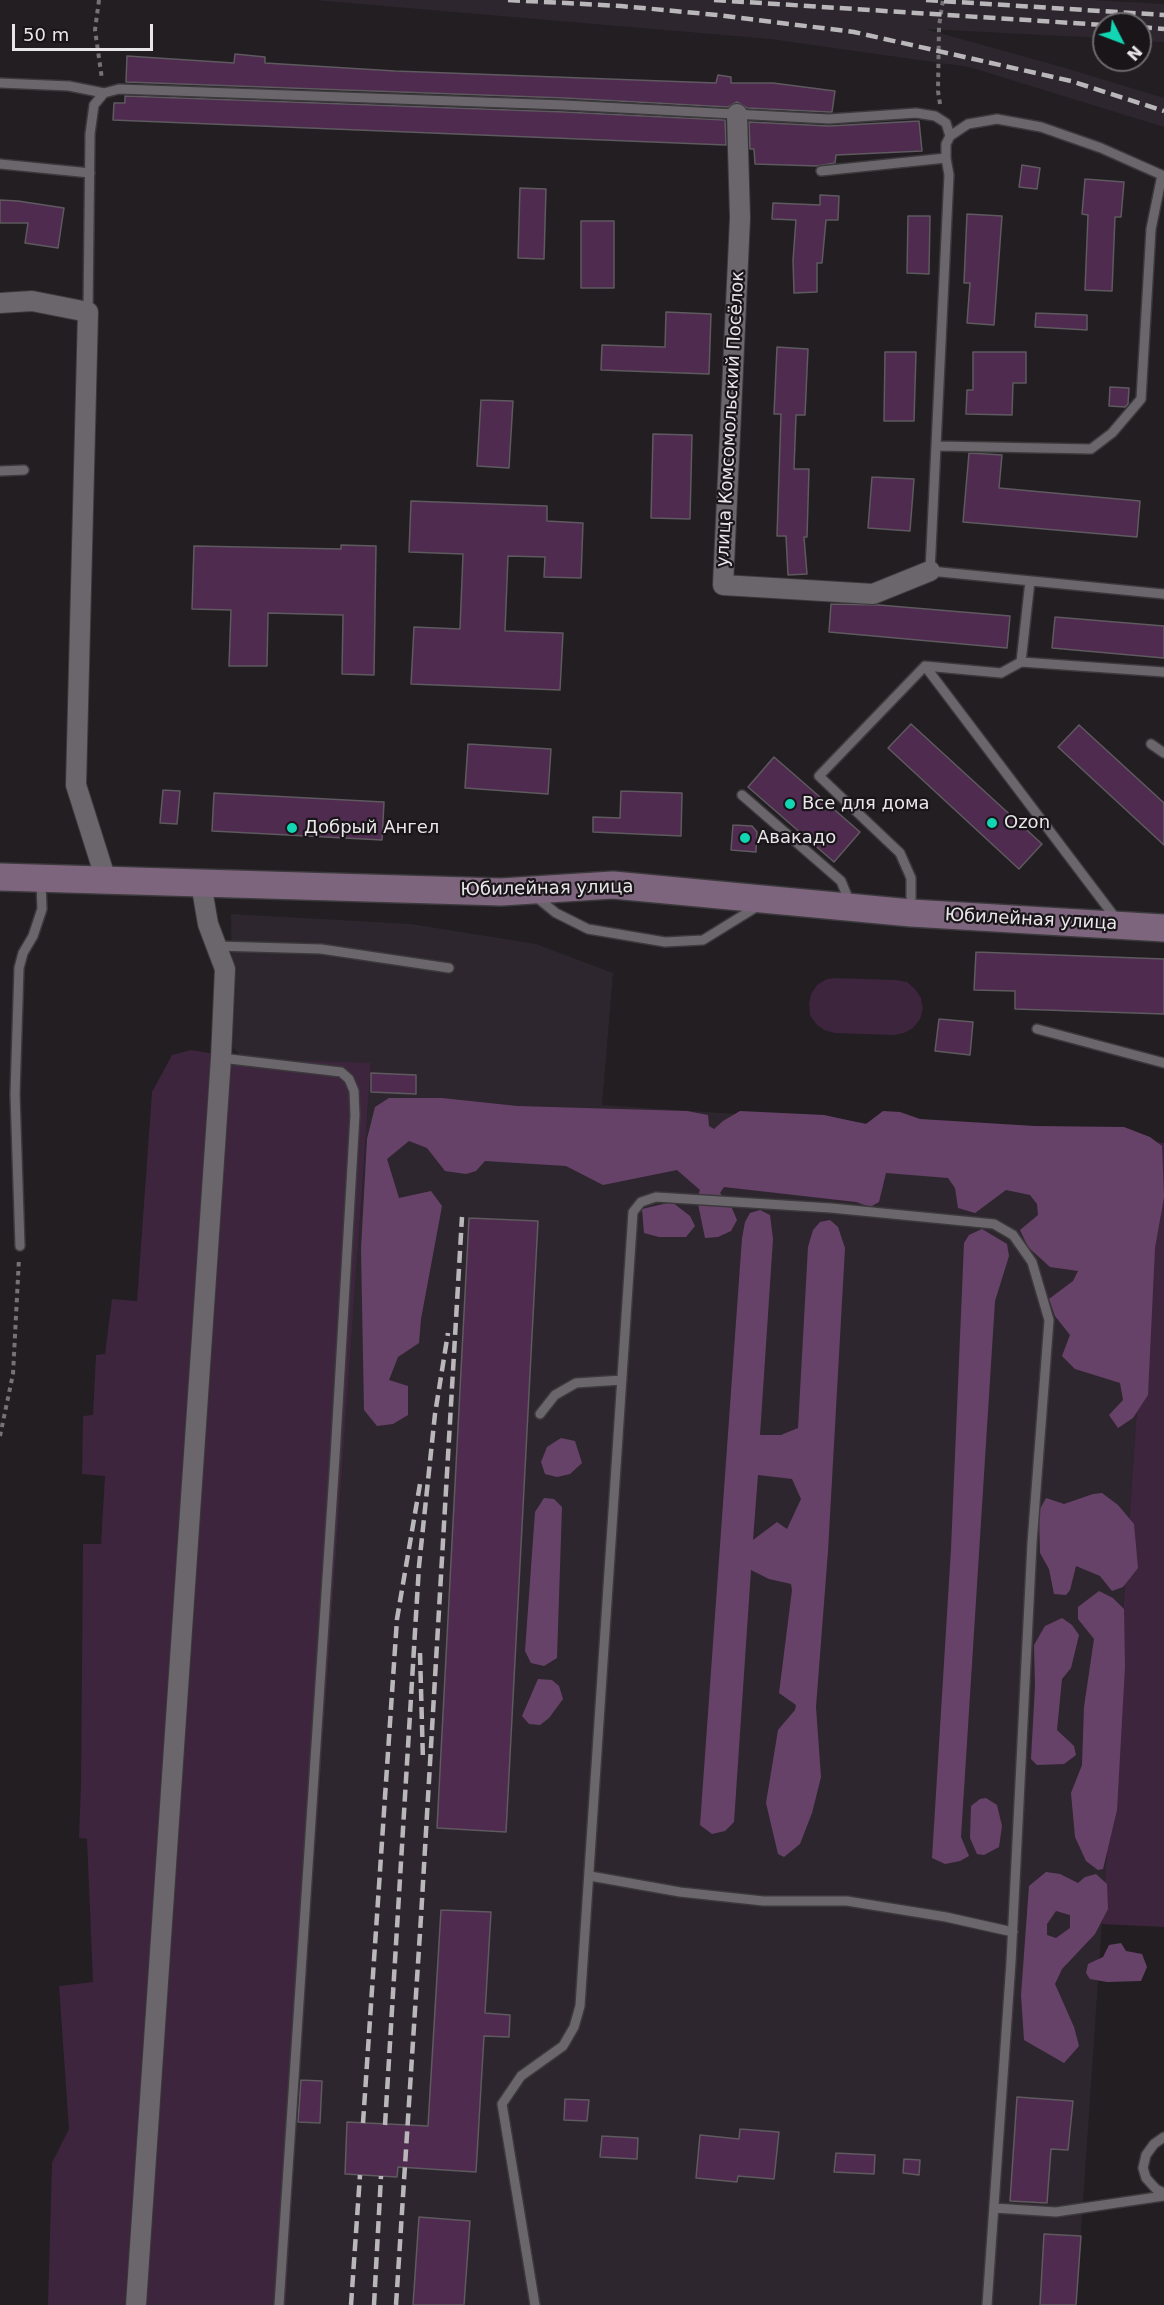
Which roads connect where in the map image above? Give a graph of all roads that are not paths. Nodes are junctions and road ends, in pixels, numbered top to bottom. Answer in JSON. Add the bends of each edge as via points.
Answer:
{"nodes":[{"id":1,"x":0,"y":83,"type":"edge"},
{"id":2,"x":104,"y":93,"type":"junction"},
{"id":3,"x":737,"y":114,"type":"junction"},
{"id":4,"x":950,"y":136,"type":"junction"},
{"id":5,"x":946,"y":158,"type":"junction"},
{"id":6,"x":0,"y":164,"type":"edge"},
{"id":7,"x":821,"y":171,"type":"dead end"},
{"id":8,"x":90,"y":173,"type":"junction"},
{"id":9,"x":1163,"y":176,"type":"edge"},
{"id":10,"x":0,"y":303,"type":"edge"},
{"id":11,"x":88,"y":312,"type":"junction"},
{"id":12,"x":937,"y":446,"type":"junction"},
{"id":13,"x":24,"y":470,"type":"dead end"},
{"id":14,"x":0,"y":471,"type":"edge"},
{"id":15,"x":930,"y":571,"type":"junction"},
{"id":16,"x":1030,"y":581,"type":"junction"},
{"id":17,"x":1164,"y":594,"type":"edge"},
{"id":18,"x":1020,"y":662,"type":"junction"},
{"id":19,"x":925,"y":666,"type":"junction"},
{"id":20,"x":1164,"y":672,"type":"edge"},
{"id":21,"x":1151,"y":744,"type":"dead end"},
{"id":22,"x":1164,"y":753,"type":"edge"},
{"id":23,"x":742,"y":795,"type":"dead end"},
{"id":24,"x":0,"y":877,"type":"edge"},
{"id":25,"x":41,"y":878,"type":"junction"},
{"id":26,"x":106,"y":880,"type":"junction"},
{"id":27,"x":201,"y":883,"type":"junction"},
{"id":28,"x":528,"y":890,"type":"junction"},
{"id":29,"x":768,"y":900,"type":"junction"},
{"id":30,"x":853,"y":908,"type":"junction"},
{"id":31,"x":911,"y":913,"type":"junction"},
{"id":32,"x":1122,"y":925,"type":"junction"},
{"id":33,"x":1164,"y":928,"type":"edge"},
{"id":34,"x":216,"y":946,"type":"junction"},
{"id":35,"x":449,"y":968,"type":"dead end"},
{"id":36,"x":1037,"y":1029,"type":"dead end"},
{"id":37,"x":221,"y":1058,"type":"junction"},
{"id":38,"x":1164,"y":1063,"type":"edge"},
{"id":39,"x":20,"y":1246,"type":"road end"},
{"id":40,"x":622,"y":1380,"type":"junction"},
{"id":41,"x":540,"y":1414,"type":"dead end"},
{"id":42,"x":590,"y":1876,"type":"junction"},
{"id":43,"x":1013,"y":1932,"type":"junction"},
{"id":44,"x":1164,"y":2137,"type":"edge"},
{"id":45,"x":1164,"y":2195,"type":"edge"},
{"id":46,"x":994,"y":2208,"type":"junction"},
{"id":47,"x":136,"y":2305,"type":"edge"},
{"id":48,"x":279,"y":2305,"type":"edge"},
{"id":49,"x":535,"y":2305,"type":"edge"},
{"id":50,"x":987,"y":2305,"type":"edge"}],
"edges":[{"from":1,"to":2,"type":"lane","via":[[69,86]]},
{"from":2,"to":3,"type":"lane","via":[[119,88]]},
{"from":2,"to":8,"type":"lane","via":[[94,105]]},
{"from":3,"to":4,"type":"lane","via":[[829,119],[916,113],[935,116],[946,123]]},
{"from":3,"to":15,"type":"street","name":"улица Комсомольский Посёлок","via":[[740,218],[723,585],[873,594]]},
{"from":4,"to":5,"type":"lane"},
{"from":4,"to":9,"type":"lane","via":[[968,124],[997,119],[1041,128],[1101,148]]},
{"from":5,"to":7,"type":"lane"},
{"from":5,"to":12,"type":"lane","via":[[949,175]]},
{"from":6,"to":8,"type":"lane"},
{"from":8,"to":11,"type":"lane"},
{"from":9,"to":12,"type":"lane","via":[[1150,229],[1141,399],[1112,434],[1091,449]]},
{"from":10,"to":11,"type":"street","via":[[32,301]]},
{"from":11,"to":26,"type":"street","via":[[75,785]]},
{"from":12,"to":15,"type":"lane"},
{"from":13,"to":14,"type":"lane"},
{"from":15,"to":16,"type":"lane"},
{"from":16,"to":17,"type":"lane"},
{"from":16,"to":18,"type":"lane"},
{"from":18,"to":19,"type":"lane","via":[[1001,673]]},
{"from":18,"to":20,"type":"lane"},
{"from":19,"to":31,"type":"lane","via":[[819,776],[900,853],[912,878]]},
{"from":19,"to":32,"type":"lane"},
{"from":21,"to":22,"type":"lane"},
{"from":23,"to":30,"type":"lane","via":[[841,881]]},
{"from":24,"to":25,"type":"street","name":"Юбилейная улица"},
{"from":25,"to":26,"type":"street","name":"Юбилейная улица"},
{"from":25,"to":39,"type":"lane","via":[[42,909],[20,968],[15,1094]]},
{"from":26,"to":27,"type":"street","name":"Юбилейная улица"},
{"from":27,"to":28,"type":"street","name":"Юбилейная улица"},
{"from":27,"to":34,"type":"street"},
{"from":28,"to":29,"type":"street","name":"Юбилейная улица","via":[[613,885]]},
{"from":28,"to":29,"type":"lane","via":[[556,912],[588,929],[665,942],[703,940]]},
{"from":29,"to":30,"type":"street","name":"Юбилейная улица"},
{"from":30,"to":31,"type":"street","name":"Юбилейная улица"},
{"from":31,"to":32,"type":"street","name":"Юбилейная улица"},
{"from":32,"to":33,"type":"street","name":"Юбилейная улица"},
{"from":34,"to":35,"type":"lane","via":[[321,949]]},
{"from":34,"to":37,"type":"street","via":[[225,969]]},
{"from":36,"to":38,"type":"lane"},
{"from":37,"to":47,"type":"street"},
{"from":37,"to":48,"type":"lane","via":[[341,1072],[354,1091],[336,1446]]},
{"from":40,"to":41,"type":"lane","via":[[576,1383],[555,1395]]},
{"from":40,"to":42,"type":"lane"},
{"from":40,"to":43,"type":"lane","via":[[633,1212],[641,1202],[656,1197],[831,1208],[994,1224],[1013,1235],[1032,1262],[1049,1320],[1032,1543]]},
{"from":42,"to":43,"type":"lane","via":[[763,1901],[847,1901]]},
{"from":42,"to":49,"type":"lane","via":[[580,2006],[574,2027],[564,2046],[521,2076],[502,2104]]},
{"from":43,"to":46,"type":"lane"},
{"from":44,"to":45,"type":"lane","via":[[1146,2155],[1143,2168],[1146,2178]]},
{"from":45,"to":46,"type":"lane","via":[[1056,2212]]},
{"from":46,"to":50,"type":"lane"}]}
